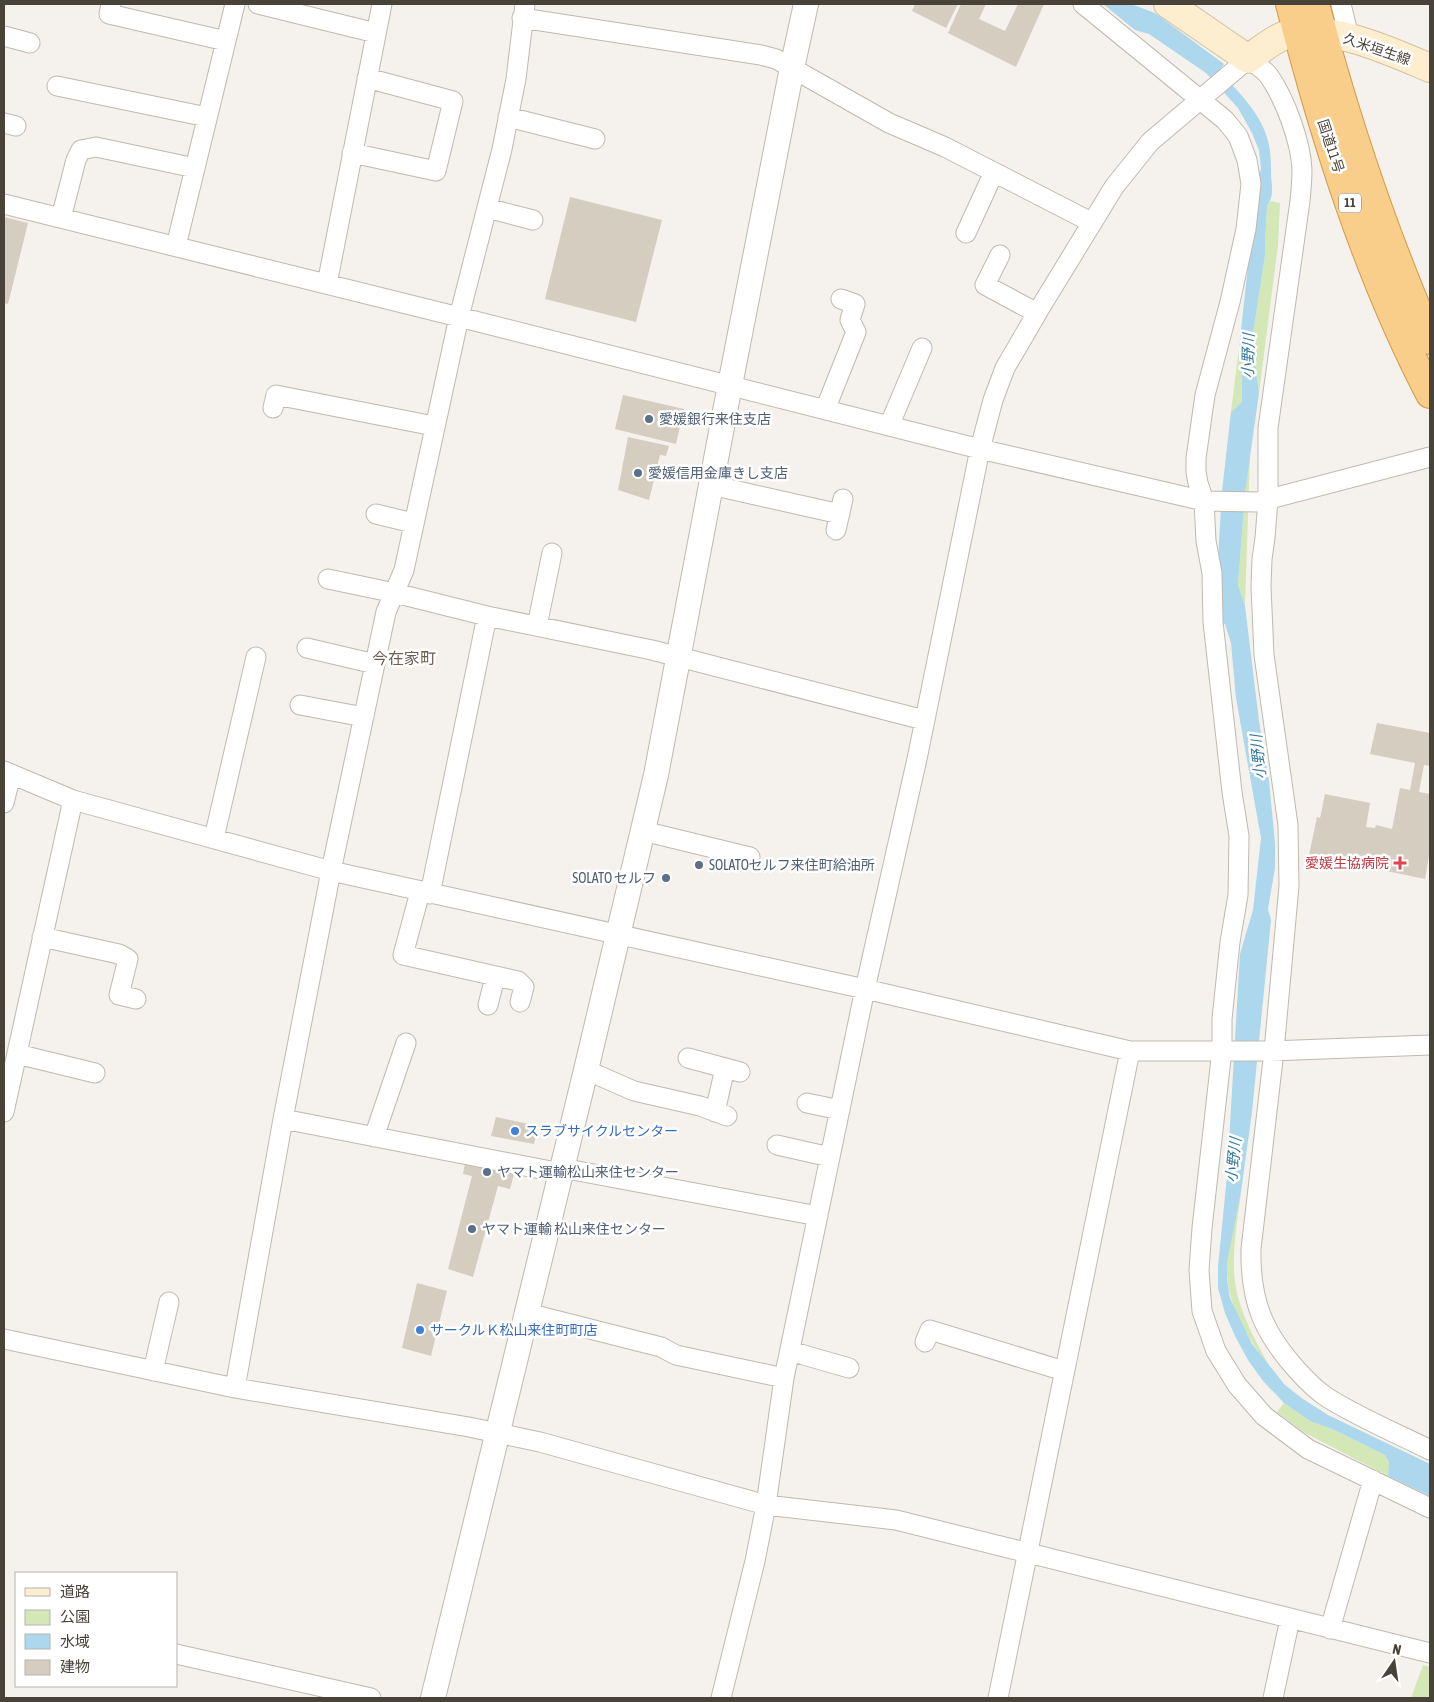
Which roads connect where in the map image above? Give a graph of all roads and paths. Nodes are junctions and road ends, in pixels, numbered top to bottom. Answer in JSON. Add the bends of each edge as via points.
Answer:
{"nodes":[{"id":1,"x":111,"y":4,"type":"edge"},
{"id":2,"x":235,"y":4,"type":"edge"},
{"id":3,"x":258,"y":4,"type":"edge"},
{"id":4,"x":382,"y":4,"type":"edge"},
{"id":5,"x":806,"y":4,"type":"edge"},
{"id":6,"x":1083,"y":4,"type":"edge"},
{"id":7,"x":1168,"y":4,"type":"edge"},
{"id":8,"x":1290,"y":4,"type":"edge"},
{"id":9,"x":1315,"y":4,"type":"edge"},
{"id":10,"x":1341,"y":4,"type":"edge"},
{"id":11,"x":524,"y":11,"type":"edge"},
{"id":12,"x":376,"y":33,"type":"junction"},
{"id":13,"x":1323,"y":34,"type":"junction"},
{"id":14,"x":4,"y":36,"type":"edge"},
{"id":15,"x":226,"y":41,"type":"junction"},
{"id":16,"x":30,"y":43,"type":"dead end"},
{"id":17,"x":1243,"y":63,"type":"junction"},
{"id":18,"x":792,"y":68,"type":"junction"},
{"id":19,"x":1430,"y":68,"type":"edge"},
{"id":20,"x":367,"y":78,"type":"junction"},
{"id":21,"x":57,"y":86,"type":"dead end"},
{"id":22,"x":1200,"y":99,"type":"junction"},
{"id":23,"x":208,"y":117,"type":"junction"},
{"id":24,"x":508,"y":117,"type":"junction"},
{"id":25,"x":595,"y":139,"type":"dead end"},
{"id":26,"x":352,"y":153,"type":"junction"},
{"id":27,"x":195,"y":168,"type":"junction"},
{"id":28,"x":994,"y":172,"type":"junction"},
{"id":29,"x":4,"y":204,"type":"edge"},
{"id":30,"x":487,"y":208,"type":"junction"},
{"id":31,"x":61,"y":218,"type":"junction"},
{"id":32,"x":533,"y":220,"type":"dead end"},
{"id":33,"x":1091,"y":222,"type":"junction"},
{"id":34,"x":966,"y":233,"type":"dead end"},
{"id":35,"x":176,"y":246,"type":"junction"},
{"id":36,"x":1000,"y":255,"type":"dead end"},
{"id":37,"x":327,"y":284,"type":"junction"},
{"id":38,"x":841,"y":299,"type":"dead end"},
{"id":39,"x":1037,"y":314,"type":"junction"},
{"id":40,"x":459,"y":317,"type":"junction"},
{"id":41,"x":1430,"y":340,"type":"edge"},
{"id":42,"x":922,"y":348,"type":"dead end"},
{"id":43,"x":730,"y":385,"type":"junction"},
{"id":44,"x":1430,"y":394,"type":"edge"},
{"id":45,"x":272,"y":408,"type":"dead end"},
{"id":46,"x":825,"y":410,"type":"junction"},
{"id":47,"x":434,"y":426,"type":"junction"},
{"id":48,"x":889,"y":426,"type":"junction"},
{"id":49,"x":980,"y":449,"type":"junction"},
{"id":50,"x":1430,"y":457,"type":"edge"},
{"id":51,"x":711,"y":485,"type":"junction"},
{"id":52,"x":1210,"y":501,"type":"junction"},
{"id":53,"x":1263,"y":501,"type":"junction"},
{"id":54,"x":376,"y":514,"type":"dead end"},
{"id":55,"x":840,"y":514,"type":"dead end"},
{"id":56,"x":413,"y":523,"type":"junction"},
{"id":57,"x":552,"y":554,"type":"dead end"},
{"id":58,"x":328,"y":579,"type":"dead end"},
{"id":59,"x":395,"y":593,"type":"junction"},
{"id":60,"x":487,"y":616,"type":"junction"},
{"id":61,"x":537,"y":626,"type":"junction"},
{"id":62,"x":307,"y":648,"type":"dead end"},
{"id":63,"x":256,"y":657,"type":"dead end"},
{"id":64,"x":678,"y":658,"type":"junction"},
{"id":65,"x":375,"y":664,"type":"junction"},
{"id":66,"x":300,"y":705,"type":"dead end"},
{"id":67,"x":364,"y":717,"type":"junction"},
{"id":68,"x":924,"y":720,"type":"junction"},
{"id":69,"x":7,"y":772,"type":"edge"},
{"id":70,"x":73,"y":800,"type":"junction"},
{"id":71,"x":4,"y":803,"type":"edge"},
{"id":72,"x":643,"y":831,"type":"junction"},
{"id":73,"x":214,"y":838,"type":"junction"},
{"id":74,"x":750,"y":857,"type":"dead end"},
{"id":75,"x":331,"y":871,"type":"junction"},
{"id":76,"x":425,"y":893,"type":"junction"},
{"id":77,"x":619,"y":935,"type":"junction"},
{"id":78,"x":42,"y":936,"type":"junction"},
{"id":79,"x":495,"y":976,"type":"junction"},
{"id":80,"x":865,"y":990,"type":"junction"},
{"id":81,"x":136,"y":999,"type":"dead end"},
{"id":82,"x":520,"y":1002,"type":"dead end"},
{"id":83,"x":488,"y":1005,"type":"dead end"},
{"id":84,"x":405,"y":1043,"type":"dead end"},
{"id":85,"x":1430,"y":1045,"type":"edge"},
{"id":86,"x":1225,"y":1050,"type":"junction"},
{"id":87,"x":1130,"y":1051,"type":"junction"},
{"id":88,"x":1271,"y":1051,"type":"junction"},
{"id":89,"x":17,"y":1054,"type":"junction"},
{"id":90,"x":688,"y":1058,"type":"dead end"},
{"id":91,"x":586,"y":1070,"type":"junction"},
{"id":92,"x":95,"y":1073,"type":"dead end"},
{"id":93,"x":5,"y":1100,"type":"edge"},
{"id":94,"x":807,"y":1103,"type":"dead end"},
{"id":95,"x":840,"y":1110,"type":"junction"},
{"id":96,"x":283,"y":1119,"type":"junction"},
{"id":97,"x":374,"y":1137,"type":"junction"},
{"id":98,"x":777,"y":1145,"type":"dead end"},
{"id":99,"x":830,"y":1157,"type":"junction"},
{"id":100,"x":562,"y":1171,"type":"junction"},
{"id":101,"x":818,"y":1216,"type":"junction"},
{"id":102,"x":169,"y":1302,"type":"dead end"},
{"id":103,"x":527,"y":1313,"type":"junction"},
{"id":104,"x":4,"y":1339,"type":"edge"},
{"id":105,"x":925,"y":1342,"type":"dead end"},
{"id":106,"x":790,"y":1351,"type":"junction"},
{"id":107,"x":848,"y":1368,"type":"dead end"},
{"id":108,"x":153,"y":1371,"type":"junction"},
{"id":109,"x":1064,"y":1371,"type":"junction"},
{"id":110,"x":784,"y":1378,"type":"junction"},
{"id":111,"x":235,"y":1388,"type":"junction"},
{"id":112,"x":497,"y":1434,"type":"junction"},
{"id":113,"x":1430,"y":1450,"type":"edge"},
{"id":114,"x":1373,"y":1480,"type":"junction"},
{"id":115,"x":766,"y":1506,"type":"junction"},
{"id":116,"x":1430,"y":1508,"type":"edge"},
{"id":117,"x":1027,"y":1552,"type":"junction"},
{"id":118,"x":1290,"y":1619,"type":"junction"},
{"id":119,"x":1330,"y":1628,"type":"junction"},
{"id":120,"x":1430,"y":1653,"type":"edge"},
{"id":121,"x":178,"y":1654,"type":"edge"},
{"id":122,"x":371,"y":1698,"type":"edge"},
{"id":123,"x":433,"y":1698,"type":"edge"},
{"id":124,"x":721,"y":1698,"type":"edge"},
{"id":125,"x":998,"y":1698,"type":"edge"},
{"id":126,"x":1273,"y":1698,"type":"edge"}],
"edges":[{"from":1,"to":15,"type":"street","via":[[109,14]]},
{"from":2,"to":15,"type":"street"},
{"from":3,"to":12,"type":"street"},
{"from":4,"to":12,"type":"street"},
{"from":5,"to":18,"type":"street"},
{"from":6,"to":22,"type":"street"},
{"from":7,"to":17,"type":"main road"},
{"from":8,"to":13,"type":"highway","name":"国道11号","number":"11"},
{"from":9,"to":13,"type":"highway","name":"国道11号","number":"11"},
{"from":10,"to":13,"type":"street"},
{"from":11,"to":18,"type":"street","via":[[761,55]]},
{"from":11,"to":24,"type":"street"},
{"from":12,"to":20,"type":"street"},
{"from":13,"to":17,"type":"main road","via":[[1280,37]]},
{"from":13,"to":19,"type":"main road","name":"久米垣生線"},
{"from":13,"to":41,"type":"highway","name":"国道11号","number":"11","via":[[1362,163]]},
{"from":13,"to":44,"type":"highway","name":"国道11号","number":"11","via":[[1324,124],[1390,310]]},
{"from":14,"to":16,"type":"street"},
{"from":15,"to":23,"type":"street"},
{"from":17,"to":22,"type":"street"},
{"from":17,"to":53,"type":"street","via":[[1261,67],[1283,101],[1297,141],[1302,169],[1268,428]]},
{"from":18,"to":28,"type":"street","via":[[889,123]]},
{"from":18,"to":43,"type":"street"},
{"from":20,"to":26,"type":"street"},
{"from":20,"to":26,"type":"street","via":[[453,101],[436,171]]},
{"from":21,"to":23,"type":"street"},
{"from":22,"to":33,"type":"street","via":[[1150,142]]},
{"from":22,"to":52,"type":"street","via":[[1238,136],[1251,184],[1246,229],[1230,302],[1204,395],[1196,458],[1198,483]]},
{"from":23,"to":27,"type":"street"},
{"from":24,"to":25,"type":"street"},
{"from":24,"to":30,"type":"street"},
{"from":26,"to":37,"type":"street"},
{"from":27,"to":31,"type":"street","via":[[96,147],[82,150],[76,160]]},
{"from":27,"to":35,"type":"street"},
{"from":28,"to":33,"type":"street"},
{"from":28,"to":34,"type":"street"},
{"from":29,"to":31,"type":"street"},
{"from":30,"to":32,"type":"street"},
{"from":30,"to":40,"type":"street"},
{"from":31,"to":35,"type":"street"},
{"from":33,"to":39,"type":"street"},
{"from":35,"to":37,"type":"street"},
{"from":36,"to":39,"type":"street","via":[[986,284]]},
{"from":37,"to":40,"type":"street"},
{"from":38,"to":46,"type":"street","via":[[855,304],[850,320],[856,332]]},
{"from":39,"to":49,"type":"street","via":[[1005,368]]},
{"from":40,"to":43,"type":"street"},
{"from":40,"to":47,"type":"street"},
{"from":42,"to":48,"type":"street"},
{"from":43,"to":46,"type":"street"},
{"from":43,"to":51,"type":"street"},
{"from":45,"to":47,"type":"street","via":[[276,395]]},
{"from":46,"to":48,"type":"street"},
{"from":47,"to":56,"type":"street"},
{"from":48,"to":49,"type":"street"},
{"from":49,"to":52,"type":"street"},
{"from":49,"to":68,"type":"street"},
{"from":50,"to":53,"type":"street"},
{"from":51,"to":55,"type":"street"},
{"from":51,"to":64,"type":"street"},
{"from":52,"to":53,"type":"street"},
{"from":52,"to":86,"type":"street","via":[[1206,541],[1212,573],[1213,622],[1239,836],[1238,895],[1222,1019]]},
{"from":53,"to":88,"type":"street","via":[[1265,538],[1261,587],[1264,655],[1288,825],[1288,886]]},
{"from":54,"to":56,"type":"street"},
{"from":56,"to":59,"type":"street","via":[[404,570]]},
{"from":57,"to":61,"type":"street"},
{"from":58,"to":59,"type":"street"},
{"from":59,"to":60,"type":"street"},
{"from":59,"to":65,"type":"street","via":[[386,612]]},
{"from":60,"to":61,"type":"street"},
{"from":60,"to":76,"type":"street"},
{"from":61,"to":64,"type":"street"},
{"from":62,"to":65,"type":"street"},
{"from":63,"to":73,"type":"street","via":[[254,700]]},
{"from":64,"to":68,"type":"street"},
{"from":64,"to":72,"type":"street"},
{"from":65,"to":67,"type":"street"},
{"from":66,"to":67,"type":"street"},
{"from":67,"to":75,"type":"street"},
{"from":68,"to":80,"type":"street"},
{"from":69,"to":70,"type":"street"},
{"from":69,"to":71,"type":"street"},
{"from":70,"to":73,"type":"street"},
{"from":70,"to":78,"type":"street"},
{"from":72,"to":74,"type":"street"},
{"from":72,"to":77,"type":"street"},
{"from":73,"to":75,"type":"street"},
{"from":75,"to":76,"type":"street"},
{"from":75,"to":96,"type":"street"},
{"from":76,"to":77,"type":"street"},
{"from":76,"to":79,"type":"street","via":[[403,955]]},
{"from":77,"to":80,"type":"street"},
{"from":77,"to":91,"type":"street"},
{"from":78,"to":81,"type":"street","via":[[119,954],[128,959],[119,995]]},
{"from":78,"to":89,"type":"street"},
{"from":79,"to":82,"type":"street","via":[[518,981],[524,987]]},
{"from":79,"to":83,"type":"street"},
{"from":80,"to":87,"type":"street"},
{"from":80,"to":95,"type":"street"},
{"from":84,"to":97,"type":"street"},
{"from":85,"to":88,"type":"street"},
{"from":86,"to":87,"type":"street"},
{"from":86,"to":88,"type":"street"},
{"from":86,"to":114,"type":"street","via":[[1201,1245],[1202,1311],[1216,1351],[1237,1385],[1264,1416],[1308,1449]]},
{"from":87,"to":109,"type":"street"},
{"from":88,"to":113,"type":"street","via":[[1250,1249],[1254,1297],[1264,1324],[1280,1350],[1326,1397]]},
{"from":89,"to":92,"type":"street"},
{"from":89,"to":93,"type":"street"},
{"from":90,"to":91,"type":"street","via":[[733,1070],[721,1114],[634,1091]]},
{"from":91,"to":100,"type":"street"},
{"from":94,"to":95,"type":"street"},
{"from":95,"to":99,"type":"street"},
{"from":96,"to":97,"type":"street"},
{"from":96,"to":111,"type":"street"},
{"from":97,"to":100,"type":"street"},
{"from":98,"to":99,"type":"street"},
{"from":99,"to":101,"type":"street"},
{"from":100,"to":101,"type":"street"},
{"from":100,"to":103,"type":"street"},
{"from":101,"to":106,"type":"street"},
{"from":102,"to":108,"type":"street"},
{"from":103,"to":110,"type":"street","via":[[661,1347],[676,1355]]},
{"from":103,"to":112,"type":"street"},
{"from":104,"to":108,"type":"street"},
{"from":105,"to":109,"type":"street","via":[[930,1330]]},
{"from":106,"to":107,"type":"street"},
{"from":106,"to":110,"type":"street"},
{"from":108,"to":111,"type":"street"},
{"from":109,"to":117,"type":"street"},
{"from":110,"to":115,"type":"street"},
{"from":111,"to":112,"type":"street"},
{"from":112,"to":115,"type":"street","via":[[540,1442]]},
{"from":112,"to":123,"type":"street"},
{"from":114,"to":116,"type":"street"},
{"from":114,"to":119,"type":"street"},
{"from":115,"to":117,"type":"street","via":[[896,1520]]},
{"from":115,"to":124,"type":"street"},
{"from":117,"to":118,"type":"street"},
{"from":117,"to":125,"type":"street"},
{"from":118,"to":119,"type":"street"},
{"from":118,"to":126,"type":"street"},
{"from":119,"to":120,"type":"street"},
{"from":121,"to":122,"type":"street"}]}
